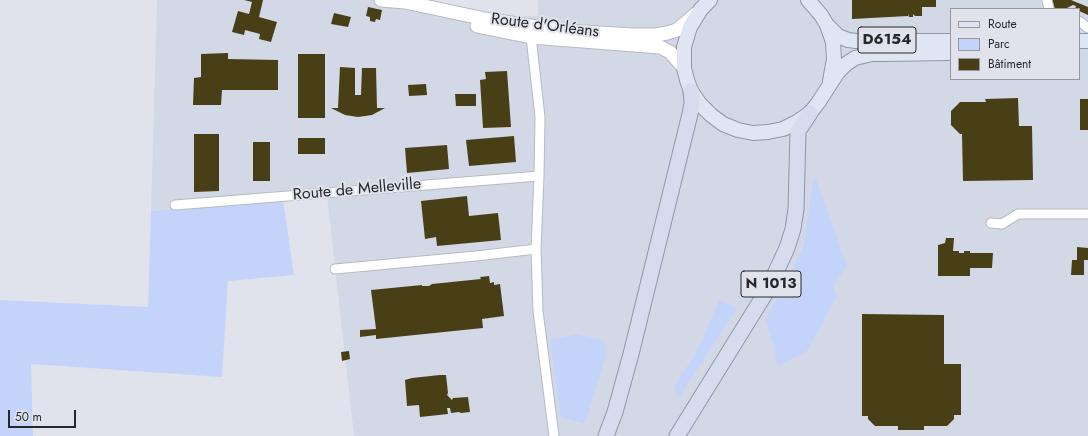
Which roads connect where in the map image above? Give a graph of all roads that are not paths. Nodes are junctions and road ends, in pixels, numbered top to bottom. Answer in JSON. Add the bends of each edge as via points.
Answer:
{"nodes":[{"id":1,"x":381,"y":0,"type":"edge"},
{"id":2,"x":808,"y":0,"type":"edge"},
{"id":3,"x":705,"y":5,"type":"edge"},
{"id":4,"x":1080,"y":22,"type":"edge"},
{"id":5,"x":827,"y":25,"type":"junction"},
{"id":6,"x":1088,"y":28,"type":"edge"},
{"id":7,"x":531,"y":37,"type":"junction"},
{"id":8,"x":950,"y":41,"type":"edge"},
{"id":9,"x":950,"y":53,"type":"edge"},
{"id":10,"x":684,"y":68,"type":"junction"},
{"id":11,"x":691,"y":92,"type":"junction"},
{"id":12,"x":826,"y":92,"type":"junction"},
{"id":13,"x":810,"y":113,"type":"junction"},
{"id":14,"x":539,"y":176,"type":"junction"},
{"id":15,"x":175,"y":205,"type":"dead end"},
{"id":16,"x":1088,"y":214,"type":"edge"},
{"id":17,"x":991,"y":224,"type":"dead end"},
{"id":18,"x":536,"y":249,"type":"junction"},
{"id":19,"x":335,"y":269,"type":"dead end"},
{"id":20,"x":554,"y":436,"type":"edge"},
{"id":21,"x":606,"y":436,"type":"edge"},
{"id":22,"x":676,"y":436,"type":"edge"}],
"edges":[{"from":1,"to":3,"type":"main road","name":"Route d'Orléans","via":[[405,2],[530,26],[632,35],[656,35],[677,30]]},
{"from":1,"to":7,"type":"main road","name":"Route d'Orléans","via":[[466,24]]},
{"from":2,"to":5,"type":"main road","number":"D6154"},
{"from":3,"to":10,"type":"main road","via":[[690,27],[684,47]]},
{"from":4,"to":6,"type":"street"},
{"from":5,"to":8,"type":"main road","number":"D6154","via":[[838,36],[848,40]]},
{"from":5,"to":12,"type":"main road","number":"D6154","via":[[833,42],[834,59],[832,76]]},
{"from":7,"to":10,"type":"main road","name":"Route d'Orléans","via":[[660,47],[670,52]]},
{"from":7,"to":14,"type":"street","via":[[540,117]]},
{"from":9,"to":12,"type":"main road","number":"D6154","via":[[872,54],[855,58],[838,72]]},
{"from":10,"to":11,"type":"main road"},
{"from":11,"to":13,"type":"main road","via":[[700,104],[723,124],[753,133],[783,129]]},
{"from":11,"to":21,"type":"highway","via":[[690,114],[631,354]]},
{"from":12,"to":13,"type":"main road"},
{"from":13,"to":22,"type":"highway","number":"N 1013","via":[[798,131],[796,210],[787,248],[768,289]]},
{"from":14,"to":15,"type":"street","name":"Route de Melleville"},
{"from":14,"to":18,"type":"street"},
{"from":16,"to":17,"type":"street","via":[[1018,214],[1002,224]]},
{"from":18,"to":19,"type":"street"},
{"from":18,"to":20,"type":"street","via":[[538,311]]}]}
